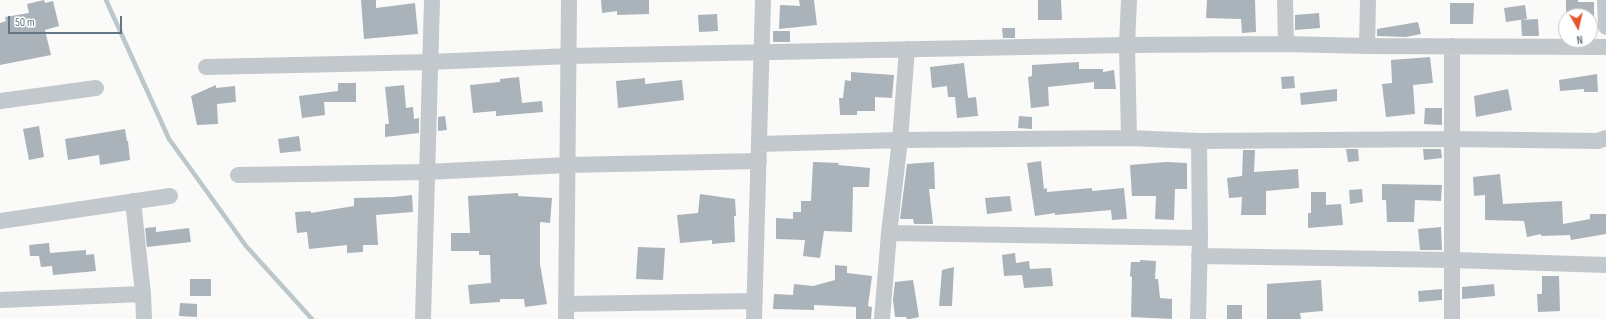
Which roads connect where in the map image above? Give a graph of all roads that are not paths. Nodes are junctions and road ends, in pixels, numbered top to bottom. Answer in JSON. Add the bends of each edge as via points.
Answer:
{"nodes":[{"id":1,"x":432,"y":0,"type":"edge"},
{"id":2,"x":569,"y":0,"type":"edge"},
{"id":3,"x":763,"y":0,"type":"edge"},
{"id":4,"x":1129,"y":0,"type":"edge"},
{"id":5,"x":1285,"y":0,"type":"edge"},
{"id":6,"x":1368,"y":0,"type":"edge"},
{"id":7,"x":1605,"y":0,"type":"edge"},
{"id":8,"x":1606,"y":27,"type":"edge"},
{"id":9,"x":1286,"y":44,"type":"junction"},
{"id":10,"x":1127,"y":45,"type":"junction"},
{"id":11,"x":1367,"y":46,"type":"junction"},
{"id":12,"x":1452,"y":46,"type":"junction"},
{"id":13,"x":1606,"y":47,"type":"edge"},
{"id":14,"x":907,"y":49,"type":"junction"},
{"id":15,"x":762,"y":54,"type":"junction"},
{"id":16,"x":568,"y":56,"type":"junction"},
{"id":17,"x":430,"y":62,"type":"junction"},
{"id":18,"x":206,"y":67,"type":"dead end"},
{"id":19,"x":96,"y":88,"type":"dead end"},
{"id":20,"x":0,"y":101,"type":"edge"},
{"id":21,"x":1129,"y":138,"type":"junction"},
{"id":22,"x":1606,"y":138,"type":"edge"},
{"id":23,"x":1452,"y":139,"type":"junction"},
{"id":24,"x":900,"y":140,"type":"junction"},
{"id":25,"x":1199,"y":141,"type":"junction"},
{"id":26,"x":760,"y":144,"type":"junction"},
{"id":27,"x":759,"y":161,"type":"junction"},
{"id":28,"x":567,"y":165,"type":"junction"},
{"id":29,"x":427,"y":172,"type":"junction"},
{"id":30,"x":238,"y":175,"type":"dead end"},
{"id":31,"x":170,"y":196,"type":"dead end"},
{"id":32,"x":133,"y":201,"type":"junction"},
{"id":33,"x":0,"y":220,"type":"edge"},
{"id":34,"x":889,"y":233,"type":"junction"},
{"id":35,"x":1200,"y":238,"type":"junction"},
{"id":36,"x":1199,"y":256,"type":"junction"},
{"id":37,"x":1453,"y":260,"type":"junction"},
{"id":38,"x":1606,"y":265,"type":"edge"},
{"id":39,"x":143,"y":294,"type":"junction"},
{"id":40,"x":0,"y":300,"type":"edge"},
{"id":41,"x":755,"y":301,"type":"junction"},
{"id":42,"x":566,"y":311,"type":"edge"},
{"id":43,"x":144,"y":319,"type":"edge"},
{"id":44,"x":423,"y":319,"type":"edge"},
{"id":45,"x":754,"y":319,"type":"edge"},
{"id":46,"x":882,"y":319,"type":"edge"},
{"id":47,"x":1198,"y":319,"type":"edge"},
{"id":48,"x":1452,"y":319,"type":"edge"}],
"edges":[{"from":1,"to":17,"type":"street"},
{"from":2,"to":16,"type":"street"},
{"from":3,"to":15,"type":"street"},
{"from":4,"to":10,"type":"street"},
{"from":5,"to":9,"type":"street"},
{"from":6,"to":11,"type":"street"},
{"from":7,"to":8,"type":"street"},
{"from":9,"to":10,"type":"street"},
{"from":9,"to":11,"type":"street"},
{"from":10,"to":14,"type":"street"},
{"from":10,"to":21,"type":"street"},
{"from":11,"to":12,"type":"street"},
{"from":12,"to":13,"type":"street"},
{"from":12,"to":23,"type":"street"},
{"from":14,"to":15,"type":"street"},
{"from":14,"to":24,"type":"street"},
{"from":15,"to":16,"type":"street"},
{"from":15,"to":26,"type":"street"},
{"from":16,"to":17,"type":"street"},
{"from":16,"to":28,"type":"street"},
{"from":17,"to":18,"type":"street"},
{"from":17,"to":29,"type":"street"},
{"from":19,"to":20,"type":"street"},
{"from":21,"to":24,"type":"street"},
{"from":21,"to":25,"type":"street"},
{"from":22,"to":23,"type":"street","via":[[1598,141]]},
{"from":23,"to":25,"type":"street"},
{"from":23,"to":37,"type":"street"},
{"from":24,"to":26,"type":"street"},
{"from":24,"to":34,"type":"street"},
{"from":25,"to":35,"type":"street"},
{"from":26,"to":27,"type":"street"},
{"from":27,"to":28,"type":"street"},
{"from":27,"to":41,"type":"street"},
{"from":28,"to":29,"type":"street"},
{"from":28,"to":42,"type":"street"},
{"from":29,"to":30,"type":"street"},
{"from":29,"to":44,"type":"street"},
{"from":31,"to":32,"type":"street"},
{"from":32,"to":33,"type":"street"},
{"from":32,"to":39,"type":"street"},
{"from":34,"to":35,"type":"street"},
{"from":34,"to":46,"type":"street"},
{"from":35,"to":36,"type":"street"},
{"from":36,"to":37,"type":"street"},
{"from":36,"to":47,"type":"street"},
{"from":37,"to":38,"type":"street"},
{"from":37,"to":48,"type":"street"},
{"from":39,"to":40,"type":"street"},
{"from":39,"to":43,"type":"street"},
{"from":41,"to":42,"type":"street"},
{"from":41,"to":45,"type":"street"}]}
